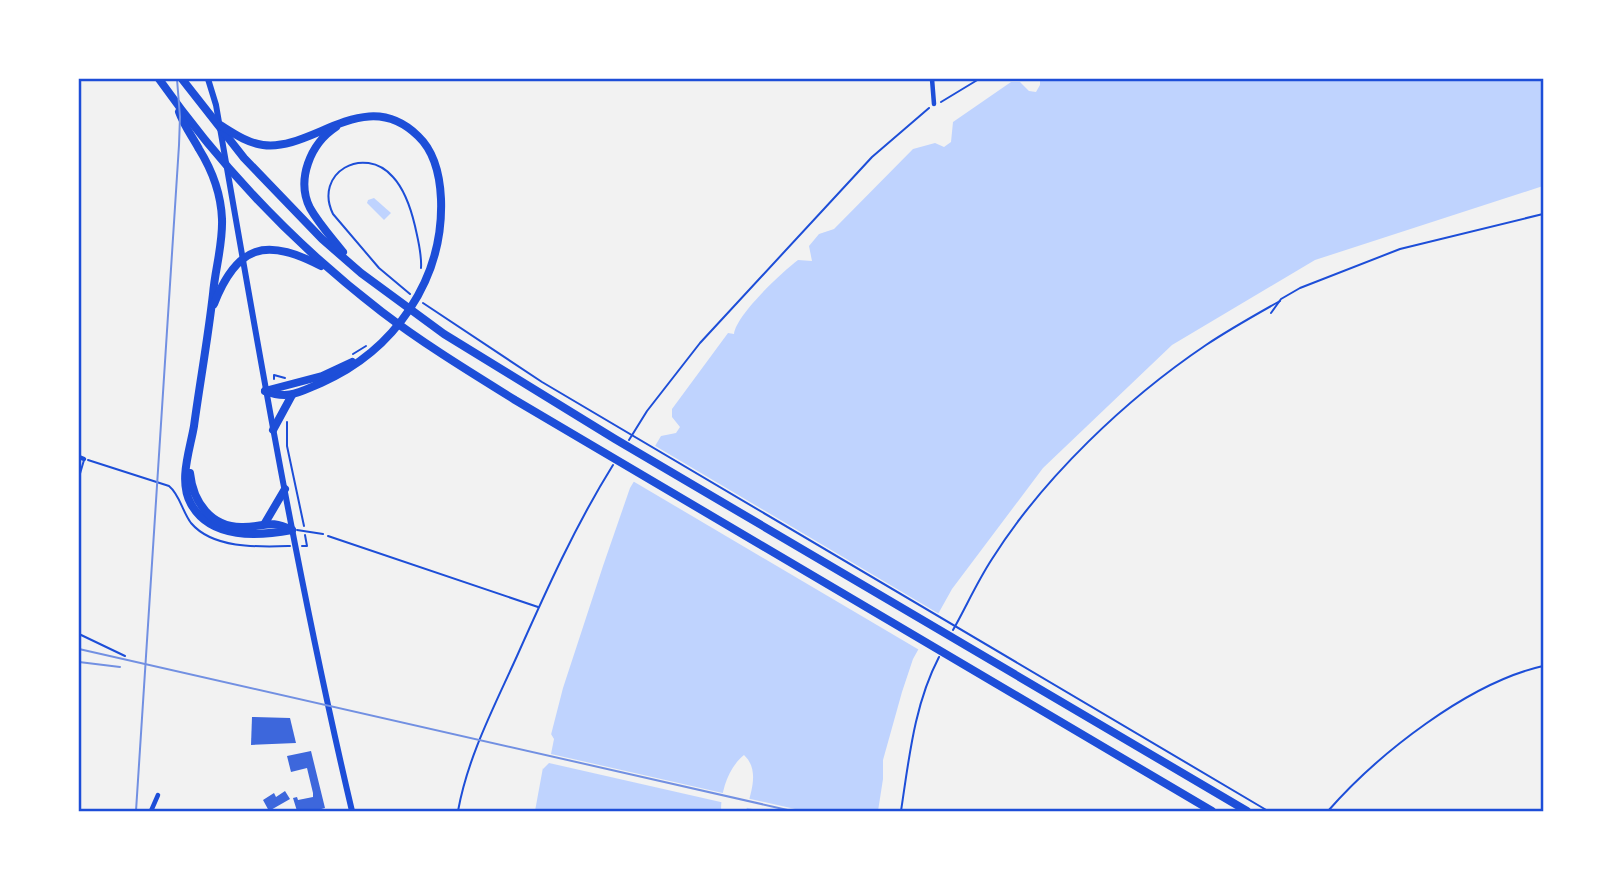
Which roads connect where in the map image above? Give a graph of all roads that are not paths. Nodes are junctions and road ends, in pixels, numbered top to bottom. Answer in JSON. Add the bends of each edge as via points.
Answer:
{"nodes":[{"id":1,"x":159,"y":79,"type":"edge"},
{"id":2,"x":181,"y":79,"type":"edge"},
{"id":3,"x":208,"y":79,"type":"edge"},
{"id":4,"x":932,"y":79,"type":"edge"},
{"id":5,"x":175,"y":102,"type":"junction"},
{"id":6,"x":934,"y":104,"type":"road end"},
{"id":7,"x":213,"y":121,"type":"junction"},
{"id":8,"x":343,"y":122,"type":"junction"},
{"id":9,"x":333,"y":272,"type":"junction"},
{"id":10,"x":361,"y":273,"type":"junction"},
{"id":11,"x":212,"y":311,"type":"junction"},
{"id":12,"x":360,"y":359,"type":"junction"},
{"id":13,"x":265,"y":391,"type":"junction"},
{"id":14,"x":292,"y":395,"type":"junction"},
{"id":15,"x":273,"y":430,"type":"junction"},
{"id":16,"x":81,"y":458,"type":"edge"},
{"id":17,"x":189,"y":459,"type":"junction"},
{"id":18,"x":79,"y":477,"type":"edge"},
{"id":19,"x":285,"y":489,"type":"junction"},
{"id":20,"x":265,"y":523,"type":"junction"},
{"id":21,"x":292,"y":530,"type":"junction"},
{"id":22,"x":323,"y":534,"type":"road end"},
{"id":23,"x":79,"y":634,"type":"edge"},
{"id":24,"x":125,"y":656,"type":"dead end"},
{"id":25,"x":158,"y":795,"type":"dead end"},
{"id":26,"x":151,"y":811,"type":"edge"},
{"id":27,"x":352,"y":811,"type":"edge"},
{"id":28,"x":1212,"y":811,"type":"edge"},
{"id":29,"x":1247,"y":811,"type":"edge"}],
"edges":[{"from":1,"to":5,"type":"highway"},
{"from":2,"to":7,"type":"highway"},
{"from":3,"to":13,"type":"main road"},
{"from":4,"to":6,"type":"street"},
{"from":5,"to":9,"type":"highway","via":[[248,191]]},
{"from":5,"to":11,"type":"highway","via":[[218,192],[222,218]]},
{"from":7,"to":8,"type":"highway","via":[[243,139],[264,145],[299,139]]},
{"from":7,"to":10,"type":"highway","via":[[322,239]]},
{"from":8,"to":10,"type":"highway","via":[[314,149],[305,187],[312,211]]},
{"from":8,"to":12,"type":"highway","via":[[383,118],[410,130],[430,152],[441,195],[437,245],[420,293],[398,325]]},
{"from":9,"to":11,"type":"highway","via":[[295,254],[258,252],[233,266]]},
{"from":9,"to":28,"type":"highway","via":[[383,313],[515,400]]},
{"from":10,"to":29,"type":"highway","via":[[444,334],[525,384]]},
{"from":11,"to":17,"type":"highway"},
{"from":12,"to":13,"type":"highway","via":[[322,376]]},
{"from":12,"to":14,"type":"highway"},
{"from":13,"to":14,"type":"highway"},
{"from":13,"to":15,"type":"main road"},
{"from":14,"to":15,"type":"highway"},
{"from":15,"to":19,"type":"main road"},
{"from":16,"to":18,"type":"lane"},
{"from":17,"to":20,"type":"highway","via":[[195,496],[212,518],[241,528]]},
{"from":17,"to":21,"type":"highway","via":[[188,498],[209,523],[241,534]]},
{"from":19,"to":20,"type":"highway"},
{"from":19,"to":21,"type":"main road"},
{"from":20,"to":21,"type":"highway"},
{"from":21,"to":22,"type":"lane"},
{"from":21,"to":27,"type":"main road"},
{"from":23,"to":24,"type":"lane"},
{"from":25,"to":26,"type":"street"}]}
